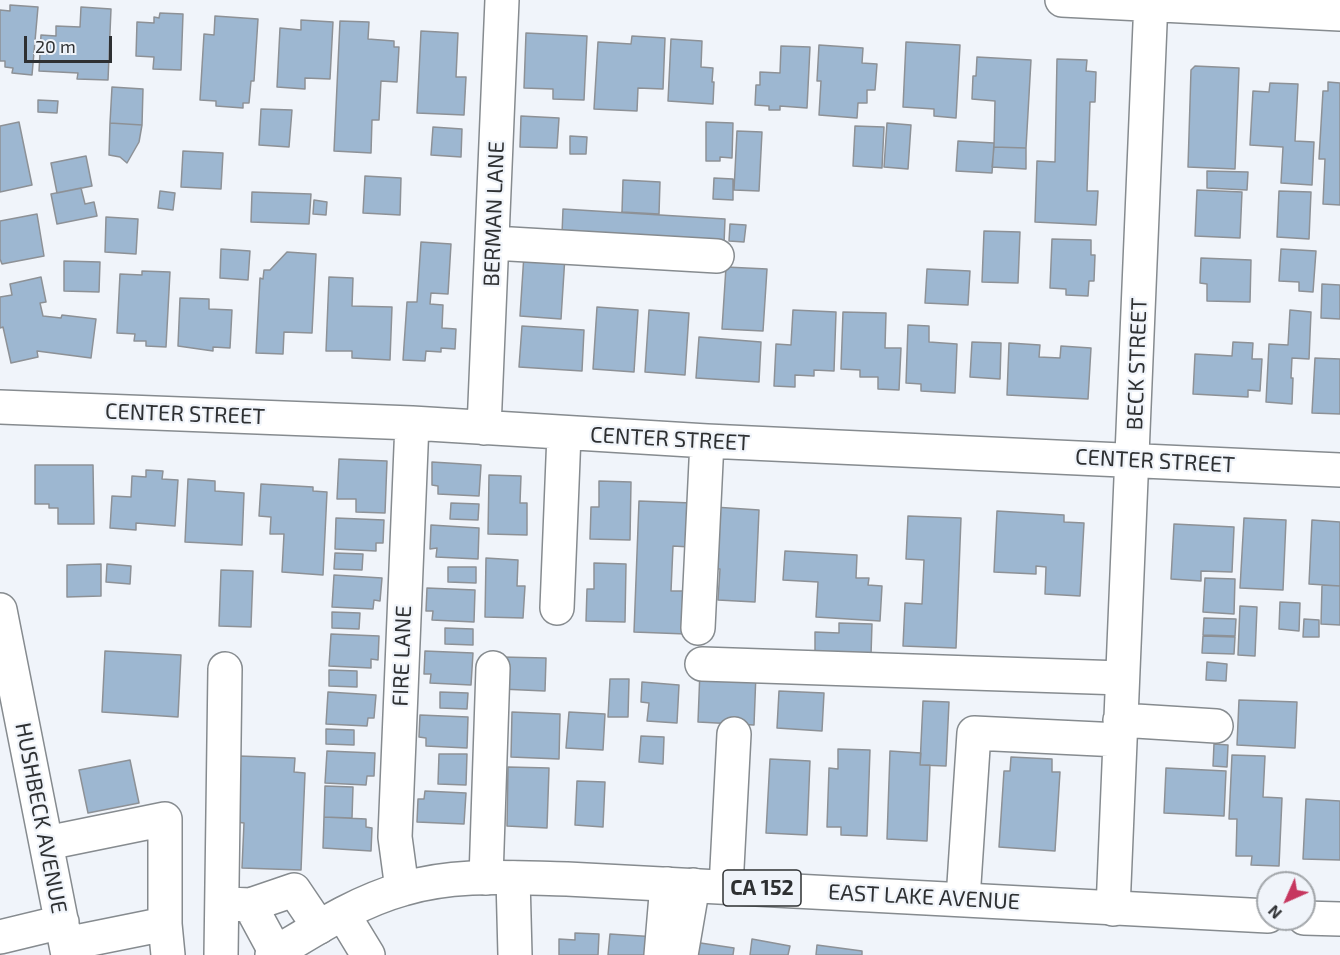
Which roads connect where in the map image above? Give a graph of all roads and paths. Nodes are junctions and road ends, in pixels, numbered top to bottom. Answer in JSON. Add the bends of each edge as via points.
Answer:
{"nodes":[{"id":1,"x":502,"y":0,"type":"edge"},
{"id":2,"x":1062,"y":0,"type":"edge"},
{"id":3,"x":1151,"y":2,"type":"edge"},
{"id":4,"x":1340,"y":14,"type":"edge"},
{"id":5,"x":493,"y":243,"type":"junction"},
{"id":6,"x":717,"y":255,"type":"dead end"},
{"id":7,"x":0,"y":407,"type":"edge"},
{"id":8,"x":412,"y":423,"type":"junction"},
{"id":9,"x":484,"y":428,"type":"junction"},
{"id":10,"x":564,"y":434,"type":"junction"},
{"id":11,"x":707,"y":441,"type":"junction"},
{"id":12,"x":1133,"y":460,"type":"junction"},
{"id":13,"x":1340,"y":470,"type":"edge"},
{"id":14,"x":557,"y":608,"type":"dead end"},
{"id":15,"x":0,"y":610,"type":"edge"},
{"id":16,"x":698,"y":628,"type":"dead end"},
{"id":17,"x":702,"y":664,"type":"dead end"},
{"id":18,"x":493,"y":668,"type":"dead end"},
{"id":19,"x":225,"y":669,"type":"dead end"},
{"id":20,"x":1122,"y":678,"type":"junction"},
{"id":21,"x":1216,"y":726,"type":"dead end"},
{"id":22,"x":1119,"y":730,"type":"junction"},
{"id":23,"x":734,"y":734,"type":"dead end"},
{"id":24,"x":47,"y":843,"type":"junction"},
{"id":25,"x":500,"y":878,"type":"junction"},
{"id":26,"x":680,"y":884,"type":"junction"},
{"id":27,"x":726,"y":886,"type":"junction"},
{"id":28,"x":402,"y":889,"type":"junction"},
{"id":29,"x":963,"y":899,"type":"junction"},
{"id":30,"x":235,"y":904,"type":"junction"},
{"id":31,"x":1113,"y":909,"type":"junction"},
{"id":32,"x":1256,"y":915,"type":"edge"},
{"id":33,"x":1316,"y":918,"type":"edge"},
{"id":34,"x":1340,"y":919,"type":"edge"},
{"id":35,"x":331,"y":921,"type":"junction"},
{"id":36,"x":0,"y":937,"type":"edge"},
{"id":37,"x":65,"y":940,"type":"edge"},
{"id":38,"x":166,"y":940,"type":"edge"},
{"id":39,"x":274,"y":954,"type":"edge"},
{"id":40,"x":220,"y":955,"type":"edge"},
{"id":41,"x":368,"y":955,"type":"edge"},
{"id":42,"x":515,"y":955,"type":"edge"},
{"id":43,"x":661,"y":955,"type":"edge"},
{"id":44,"x":681,"y":955,"type":"edge"}],
"edges":[{"from":1,"to":5,"type":"street","name":"BERMAN LANE"},
{"from":2,"to":3,"type":"street"},
{"from":3,"to":4,"type":"street"},
{"from":3,"to":12,"type":"street","name":"BECK STREET"},
{"from":5,"to":6,"type":"street"},
{"from":5,"to":9,"type":"street","name":"BERMAN LANE"},
{"from":7,"to":8,"type":"street","name":"CENTER STREET"},
{"from":8,"to":9,"type":"street","name":"CENTER STREET"},
{"from":8,"to":28,"type":"street","name":"FIRE LANE","via":[[394,837]]},
{"from":9,"to":10,"type":"street","name":"CENTER STREET"},
{"from":10,"to":11,"type":"street","name":"CENTER STREET"},
{"from":10,"to":14,"type":"street"},
{"from":11,"to":12,"type":"street","name":"CENTER STREET"},
{"from":11,"to":16,"type":"street"},
{"from":12,"to":13,"type":"street","name":"CENTER STREET"},
{"from":12,"to":20,"type":"street","name":"BECK STREET"},
{"from":15,"to":24,"type":"street","name":"HUSHBECK AVENUE"},
{"from":17,"to":20,"type":"street"},
{"from":18,"to":25,"type":"street"},
{"from":19,"to":30,"type":"street"},
{"from":20,"to":22,"type":"street","name":"BECK STREET"},
{"from":21,"to":22,"type":"street"},
{"from":22,"to":29,"type":"street","via":[[974,733]]},
{"from":22,"to":31,"type":"street","name":"BECK STREET"},
{"from":23,"to":27,"type":"street"},
{"from":24,"to":37,"type":"street","name":"HUSHBECK AVENUE"},
{"from":24,"to":38,"type":"street","via":[[165,819]]},
{"from":25,"to":26,"type":"street","name":"EAST LAKE AVENUE","number":"CA 152"},
{"from":25,"to":28,"type":"street","name":"EAST LAKE AVENUE","number":"CA 152","via":[[457,879]]},
{"from":25,"to":42,"type":"street"},
{"from":26,"to":27,"type":"street","name":"EAST LAKE AVENUE","number":"CA 152"},
{"from":26,"to":43,"type":"street"},
{"from":26,"to":44,"type":"street"},
{"from":27,"to":29,"type":"street","name":"EAST LAKE AVENUE","number":"CA 152"},
{"from":28,"to":35,"type":"street","name":"EAST LAKE AVENUE","number":"CA 152"},
{"from":29,"to":31,"type":"street","name":"EAST LAKE AVENUE","number":"CA 152"},
{"from":30,"to":35,"type":"street","via":[[294,890]]},
{"from":30,"to":39,"type":"street"},
{"from":30,"to":40,"type":"street"},
{"from":31,"to":32,"type":"street","name":"EAST LAKE AVENUE","number":"CA 152"},
{"from":33,"to":34,"type":"street"},
{"from":35,"to":39,"type":"street","name":"EAST LAKE AVENUE","number":"CA 152"},
{"from":35,"to":41,"type":"street"},
{"from":36,"to":37,"type":"street"},
{"from":37,"to":38,"type":"street"}]}
